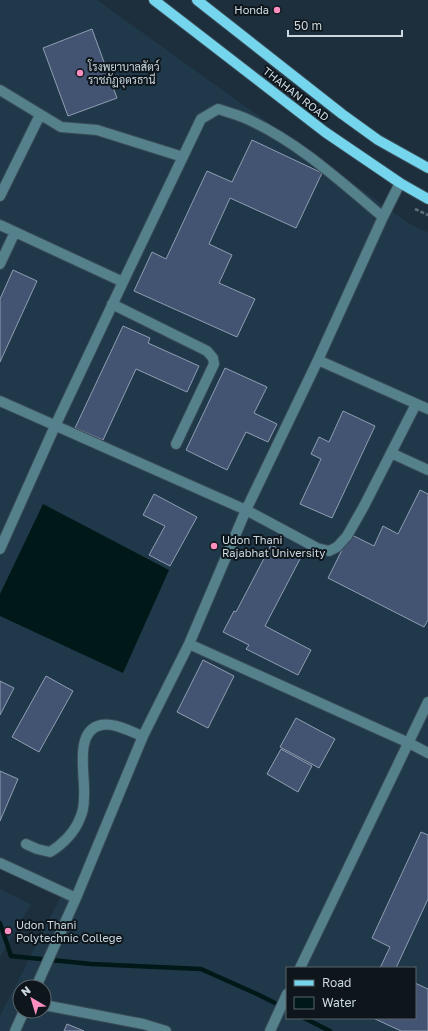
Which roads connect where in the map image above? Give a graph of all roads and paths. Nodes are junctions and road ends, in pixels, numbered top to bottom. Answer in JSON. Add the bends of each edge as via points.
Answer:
{"nodes":[{"id":1,"x":154,"y":0,"type":"edge"},
{"id":2,"x":197,"y":0,"type":"edge"},
{"id":3,"x":0,"y":90,"type":"edge"},
{"id":4,"x":40,"y":115,"type":"junction"},
{"id":5,"x":183,"y":156,"type":"junction"},
{"id":6,"x":428,"y":168,"type":"edge"},
{"id":7,"x":400,"y":183,"type":"junction"},
{"id":8,"x":0,"y":196,"type":"edge"},
{"id":9,"x":428,"y":198,"type":"edge"},
{"id":10,"x":415,"y":208,"type":"dead end"},
{"id":11,"x":428,"y":215,"type":"edge"},
{"id":12,"x":383,"y":217,"type":"junction"},
{"id":13,"x":0,"y":225,"type":"edge"},
{"id":14,"x":15,"y":232,"type":"junction"},
{"id":15,"x":0,"y":264,"type":"edge"},
{"id":16,"x":123,"y":282,"type":"junction"},
{"id":17,"x":112,"y":304,"type":"junction"},
{"id":18,"x":318,"y":360,"type":"junction"},
{"id":19,"x":0,"y":401,"type":"edge"},
{"id":20,"x":416,"y":404,"type":"junction"},
{"id":21,"x":428,"y":409,"type":"edge"},
{"id":22,"x":55,"y":426,"type":"junction"},
{"id":23,"x":176,"y":444,"type":"dead end"},
{"id":24,"x":391,"y":453,"type":"junction"},
{"id":25,"x":428,"y":470,"type":"edge"},
{"id":26,"x":246,"y":510,"type":"junction"},
{"id":27,"x":0,"y":549,"type":"edge"},
{"id":28,"x":189,"y":644,"type":"junction"},
{"id":29,"x":428,"y":702,"type":"edge"},
{"id":30,"x":143,"y":736,"type":"junction"},
{"id":31,"x":409,"y":743,"type":"junction"},
{"id":32,"x":428,"y":753,"type":"edge"},
{"id":33,"x":26,"y":844,"type":"dead end"},
{"id":34,"x":0,"y":863,"type":"edge"},
{"id":35,"x":76,"y":898,"type":"junction"},
{"id":36,"x":300,"y":967,"type":"edge"},
{"id":37,"x":39,"y":979,"type":"edge"},
{"id":38,"x":286,"y":996,"type":"edge"},
{"id":39,"x":52,"y":1007,"type":"edge"},
{"id":40,"x":20,"y":1019,"type":"edge"},
{"id":41,"x":15,"y":1031,"type":"edge"},
{"id":42,"x":166,"y":1031,"type":"edge"},
{"id":43,"x":270,"y":1031,"type":"edge"}],
"edges":[{"from":1,"to":7,"type":"main road","name":"THAHAN ROAD","via":[[325,132]]},
{"from":2,"to":6,"type":"main road","name":"THAHAN ROAD","via":[[342,114],[378,140]]},
{"from":3,"to":4,"type":"lane"},
{"from":4,"to":5,"type":"lane","via":[[62,127],[97,130]]},
{"from":4,"to":8,"type":"lane"},
{"from":5,"to":12,"type":"lane","via":[[201,118],[218,110],[246,118],[283,138],[332,174]]},
{"from":5,"to":16,"type":"lane"},
{"from":7,"to":9,"type":"main road","name":"THAHAN ROAD"},
{"from":7,"to":12,"type":"lane"},
{"from":10,"to":11,"type":"path"},
{"from":12,"to":18,"type":"lane"},
{"from":13,"to":14,"type":"lane"},
{"from":14,"to":15,"type":"lane"},
{"from":14,"to":16,"type":"lane"},
{"from":16,"to":17,"type":"lane"},
{"from":17,"to":22,"type":"lane"},
{"from":17,"to":23,"type":"lane","via":[[207,351],[213,358],[214,364]]},
{"from":18,"to":20,"type":"lane"},
{"from":18,"to":26,"type":"lane"},
{"from":19,"to":22,"type":"lane"},
{"from":20,"to":21,"type":"lane"},
{"from":20,"to":24,"type":"lane"},
{"from":22,"to":26,"type":"lane"},
{"from":22,"to":27,"type":"lane"},
{"from":24,"to":25,"type":"lane"},
{"from":24,"to":26,"type":"lane","via":[[347,536],[337,547],[329,551],[317,548]]},
{"from":26,"to":28,"type":"lane"},
{"from":28,"to":30,"type":"lane"},
{"from":28,"to":31,"type":"lane"},
{"from":29,"to":31,"type":"lane"},
{"from":30,"to":33,"type":"lane","via":[[110,725],[92,729],[82,751],[84,797],[80,818],[70,834],[50,852]]},
{"from":30,"to":35,"type":"lane"},
{"from":31,"to":32,"type":"lane"},
{"from":31,"to":36,"type":"lane"},
{"from":34,"to":35,"type":"lane"},
{"from":35,"to":37,"type":"lane"},
{"from":38,"to":43,"type":"lane"},
{"from":39,"to":42,"type":"lane","via":[[144,1024]]},
{"from":40,"to":41,"type":"lane"}]}
